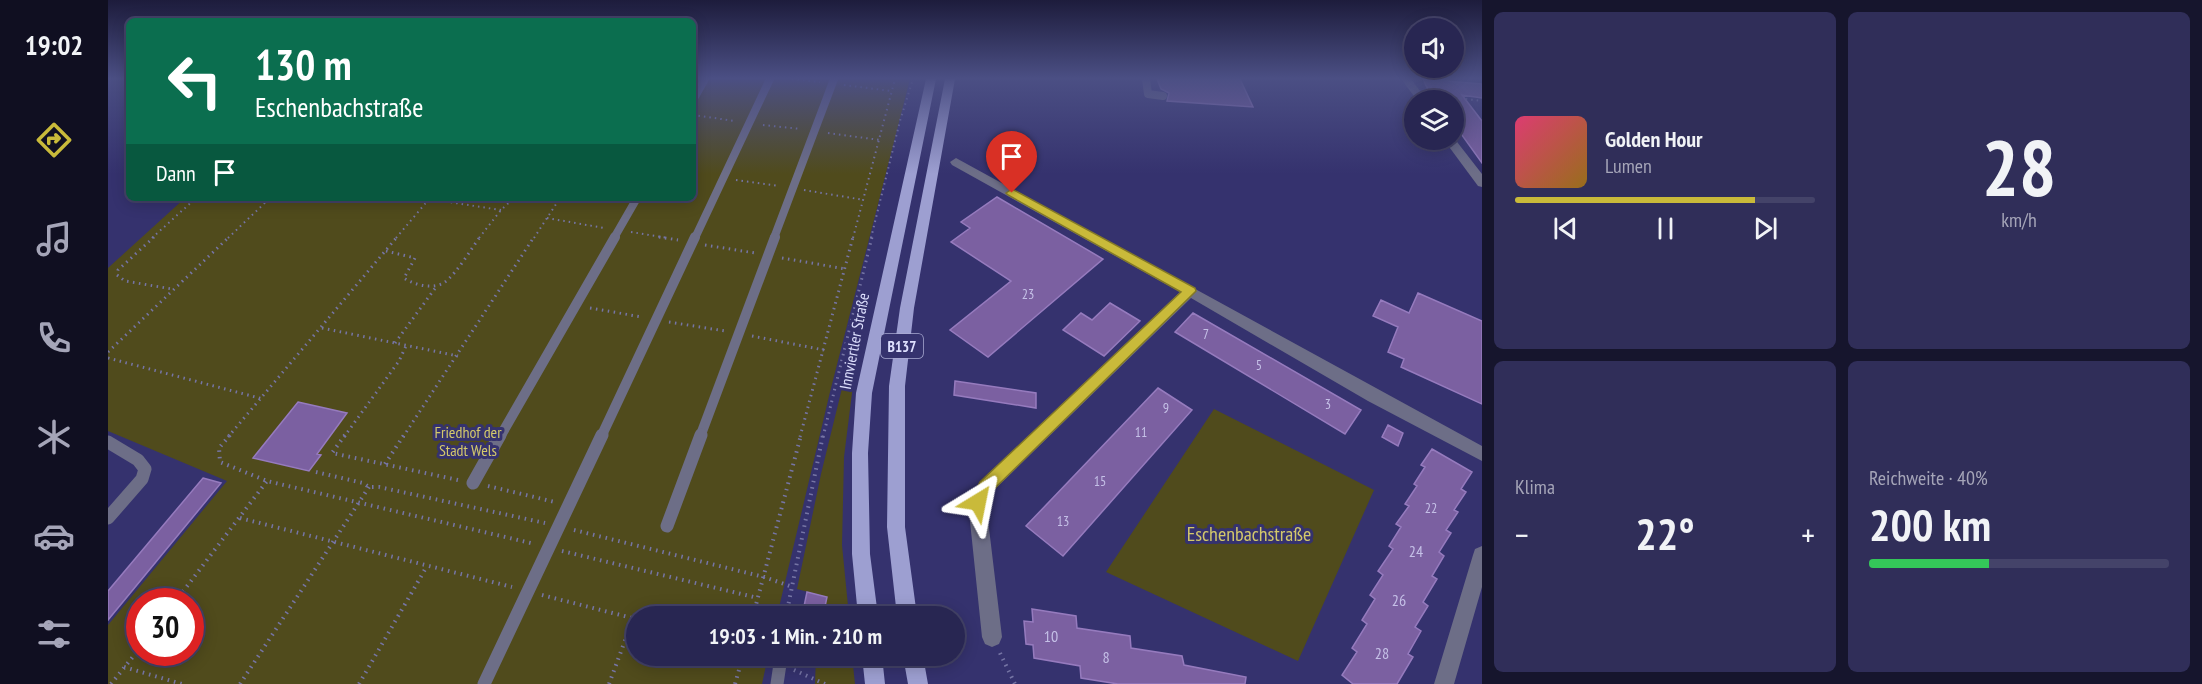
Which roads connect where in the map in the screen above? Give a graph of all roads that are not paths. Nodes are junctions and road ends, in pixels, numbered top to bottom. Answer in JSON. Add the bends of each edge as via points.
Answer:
{"nodes":[{"id":1,"x":755,"y":111,"type":"edge"},
{"id":2,"x":822,"y":111,"type":"edge"},
{"id":3,"x":924,"y":111,"type":"edge"},
{"id":4,"x":944,"y":111,"type":"edge"},
{"id":5,"x":1457,"y":150,"type":"edge"},
{"id":6,"x":956,"y":162,"type":"dead end"},
{"id":7,"x":1482,"y":183,"type":"edge"},
{"id":8,"x":635,"y":201,"type":"edge"},
{"id":9,"x":1190,"y":291,"type":"junction"},
{"id":10,"x":108,"y":442,"type":"edge"},
{"id":11,"x":1482,"y":454,"type":"edge"},
{"id":12,"x":473,"y":483,"type":"road end"},
{"id":13,"x":108,"y":518,"type":"edge"},
{"id":14,"x":667,"y":526,"type":"dead end"},
{"id":15,"x":1482,"y":555,"type":"edge"},
{"id":16,"x":867,"y":606,"type":"edge"},
{"id":17,"x":906,"y":606,"type":"edge"},
{"id":18,"x":992,"y":637,"type":"road end"},
{"id":19,"x":780,"y":666,"type":"edge"},
{"id":20,"x":873,"y":666,"type":"edge"},
{"id":21,"x":915,"y":666,"type":"edge"},
{"id":22,"x":484,"y":684,"type":"edge"},
{"id":23,"x":777,"y":684,"type":"edge"},
{"id":24,"x":875,"y":684,"type":"edge"},
{"id":25,"x":918,"y":684,"type":"edge"},
{"id":26,"x":1444,"y":684,"type":"edge"}],
"edges":[{"from":1,"to":22,"type":"lane"},
{"from":2,"to":14,"type":"lane"},
{"from":3,"to":16,"type":"main road","name":"Innviertler Straße","number":"B137","via":[[864,393],[861,554]]},
{"from":4,"to":17,"type":"main road","number":"B137","via":[[907,308],[897,386],[896,527]]},
{"from":5,"to":7,"type":"street"},
{"from":6,"to":9,"type":"street"},
{"from":8,"to":12,"type":"lane"},
{"from":9,"to":11,"type":"street"},
{"from":9,"to":18,"type":"street","via":[[986,487],[978,502]]},
{"from":10,"to":13,"type":"lane","via":[[138,460],[144,469],[142,479]]},
{"from":15,"to":26,"type":"street"},
{"from":19,"to":23,"type":"lane"},
{"from":20,"to":24,"type":"main road"},
{"from":21,"to":25,"type":"main road"}]}
